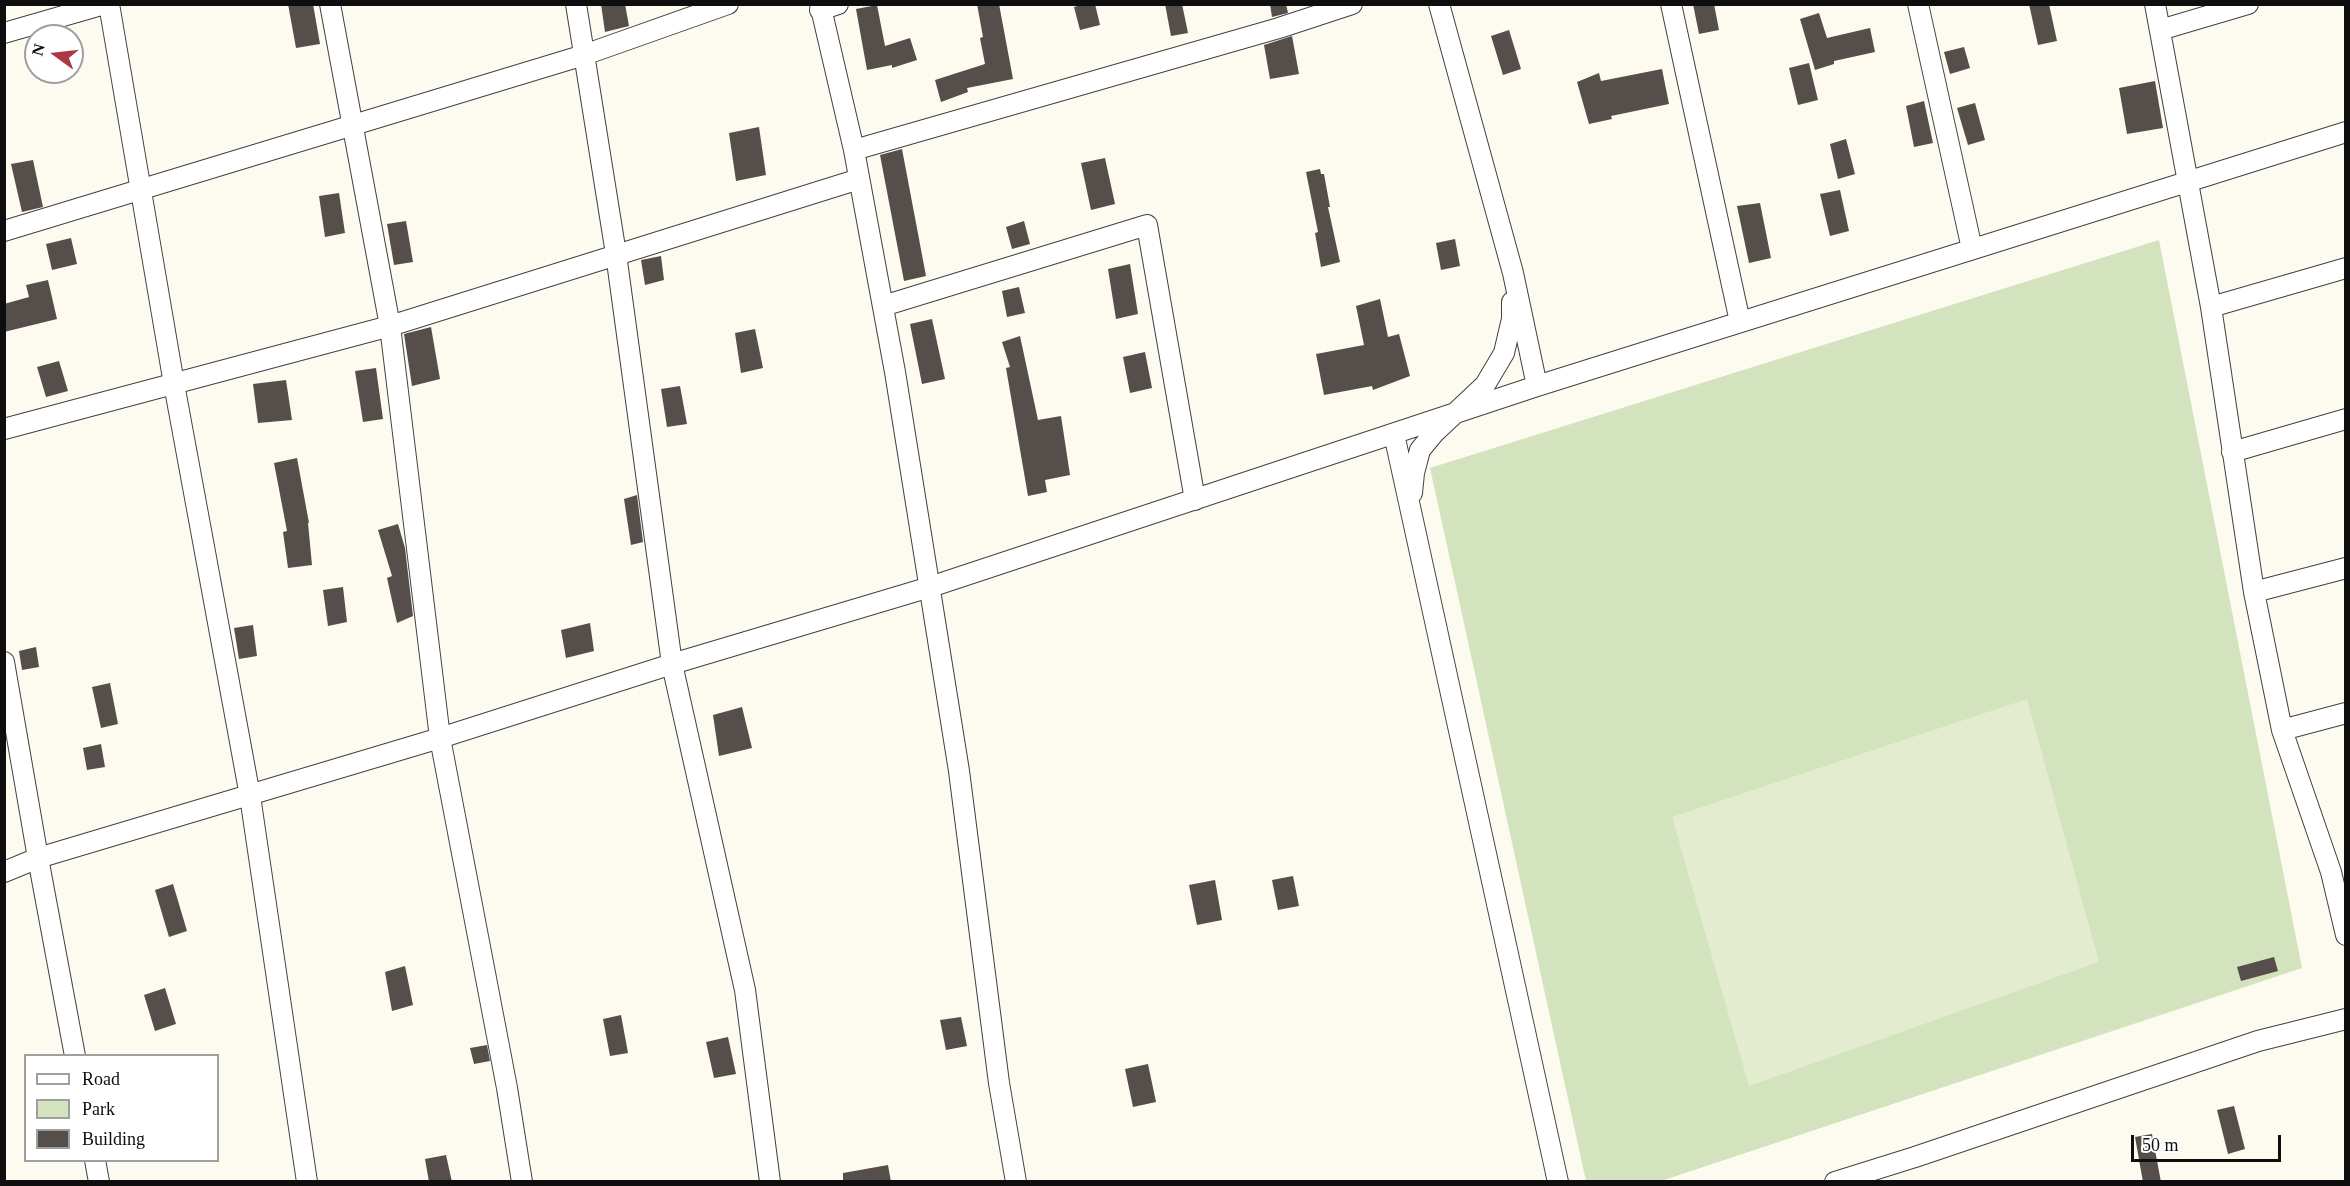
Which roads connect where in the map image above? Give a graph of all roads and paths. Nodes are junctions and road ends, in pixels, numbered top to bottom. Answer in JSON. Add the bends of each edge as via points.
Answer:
{"nodes":[{"id":1,"x":107,"y":4,"type":"edge"},
{"id":2,"x":330,"y":4,"type":"edge"},
{"id":3,"x":576,"y":4,"type":"edge"},
{"id":4,"x":728,"y":4,"type":"edge"},
{"id":5,"x":1352,"y":4,"type":"edge"},
{"id":6,"x":1439,"y":4,"type":"edge"},
{"id":7,"x":1671,"y":4,"type":"edge"},
{"id":8,"x":1918,"y":4,"type":"edge"},
{"id":9,"x":2155,"y":4,"type":"edge"},
{"id":10,"x":2248,"y":4,"type":"edge"},
{"id":11,"x":826,"y":6,"type":"edge"},
{"id":12,"x":2160,"y":30,"type":"junction"},
{"id":13,"x":4,"y":33,"type":"edge"},
{"id":14,"x":584,"y":55,"type":"junction"},
{"id":15,"x":351,"y":125,"type":"junction"},
{"id":16,"x":2346,"y":132,"type":"edge"},
{"id":17,"x":854,"y":150,"type":"junction"},
{"id":18,"x":859,"y":179,"type":"junction"},
{"id":19,"x":2188,"y":181,"type":"junction"},
{"id":20,"x":140,"y":190,"type":"junction"},
{"id":21,"x":4,"y":231,"type":"edge"},
{"id":22,"x":1972,"y":249,"type":"junction"},
{"id":23,"x":616,"y":254,"type":"junction"},
{"id":24,"x":2346,"y":268,"type":"edge"},
{"id":25,"x":1512,"y":273,"type":"junction"},
{"id":26,"x":883,"y":306,"type":"junction"},
{"id":27,"x":2211,"y":307,"type":"junction"},
{"id":28,"x":1740,"y":322,"type":"junction"},
{"id":29,"x":390,"y":326,"type":"junction"},
{"id":30,"x":174,"y":384,"type":"junction"},
{"id":31,"x":1537,"y":386,"type":"junction"},
{"id":32,"x":1453,"y":414,"type":"junction"},
{"id":33,"x":2346,"y":419,"type":"edge"},
{"id":34,"x":4,"y":429,"type":"edge"},
{"id":35,"x":1394,"y":434,"type":"junction"},
{"id":36,"x":2232,"y":452,"type":"junction"},
{"id":37,"x":1195,"y":500,"type":"junction"},
{"id":38,"x":1411,"y":511,"type":"junction"},
{"id":39,"x":2346,"y":568,"type":"edge"},
{"id":40,"x":930,"y":586,"type":"junction"},
{"id":41,"x":2254,"y":592,"type":"junction"},
{"id":42,"x":4,"y":662,"type":"edge"},
{"id":43,"x":672,"y":664,"type":"junction"},
{"id":44,"x":2346,"y":713,"type":"edge"},
{"id":45,"x":2282,"y":730,"type":"junction"},
{"id":46,"x":440,"y":738,"type":"junction"},
{"id":47,"x":250,"y":796,"type":"junction"},
{"id":48,"x":38,"y":858,"type":"junction"},
{"id":49,"x":2338,"y":870,"type":"edge"},
{"id":50,"x":4,"y":872,"type":"edge"},
{"id":51,"x":2346,"y":936,"type":"edge"},
{"id":52,"x":2346,"y":1018,"type":"edge"},
{"id":53,"x":75,"y":1054,"type":"edge"},
{"id":54,"x":95,"y":1162,"type":"edge"},
{"id":55,"x":99,"y":1182,"type":"edge"},
{"id":56,"x":307,"y":1182,"type":"edge"},
{"id":57,"x":522,"y":1182,"type":"edge"},
{"id":58,"x":770,"y":1182,"type":"edge"},
{"id":59,"x":1016,"y":1182,"type":"edge"},
{"id":60,"x":1558,"y":1182,"type":"edge"},
{"id":61,"x":1834,"y":1182,"type":"edge"}],
"edges":[{"from":1,"to":13,"type":"street"},
{"from":1,"to":20,"type":"street"},
{"from":2,"to":15,"type":"street"},
{"from":3,"to":14,"type":"street"},
{"from":4,"to":14,"type":"street"},
{"from":5,"to":17,"type":"street"},
{"from":6,"to":25,"type":"street"},
{"from":7,"to":28,"type":"street"},
{"from":8,"to":22,"type":"street"},
{"from":9,"to":12,"type":"street"},
{"from":10,"to":12,"type":"street"},
{"from":11,"to":17,"type":"street"},
{"from":12,"to":19,"type":"street"},
{"from":14,"to":15,"type":"street"},
{"from":14,"to":23,"type":"street"},
{"from":15,"to":20,"type":"street"},
{"from":15,"to":29,"type":"street"},
{"from":16,"to":19,"type":"street"},
{"from":17,"to":18,"type":"street"},
{"from":18,"to":23,"type":"street"},
{"from":18,"to":26,"type":"street"},
{"from":19,"to":22,"type":"street"},
{"from":19,"to":27,"type":"street"},
{"from":20,"to":21,"type":"street"},
{"from":20,"to":30,"type":"street"},
{"from":22,"to":28,"type":"street"},
{"from":23,"to":29,"type":"street"},
{"from":23,"to":43,"type":"street"},
{"from":24,"to":27,"type":"street"},
{"from":25,"to":31,"type":"street"},
{"from":25,"to":32,"type":"street","via":[[1512,319],[1504,353],[1485,385]]},
{"from":26,"to":37,"type":"street","via":[[1147,225]]},
{"from":26,"to":40,"type":"street"},
{"from":27,"to":36,"type":"street"},
{"from":28,"to":31,"type":"street"},
{"from":29,"to":30,"type":"street"},
{"from":29,"to":46,"type":"street"},
{"from":30,"to":34,"type":"street"},
{"from":30,"to":47,"type":"street"},
{"from":31,"to":32,"type":"street"},
{"from":32,"to":35,"type":"street"},
{"from":32,"to":38,"type":"street","via":[[1420,450]]},
{"from":33,"to":36,"type":"street"},
{"from":35,"to":37,"type":"street"},
{"from":35,"to":38,"type":"street"},
{"from":36,"to":41,"type":"street"},
{"from":37,"to":40,"type":"street"},
{"from":38,"to":60,"type":"street"},
{"from":39,"to":41,"type":"street"},
{"from":40,"to":43,"type":"street"},
{"from":40,"to":59,"type":"street"},
{"from":41,"to":45,"type":"street"},
{"from":42,"to":48,"type":"street"},
{"from":43,"to":46,"type":"street"},
{"from":43,"to":58,"type":"street","via":[[745,990]]},
{"from":44,"to":45,"type":"street"},
{"from":45,"to":49,"type":"street"},
{"from":46,"to":47,"type":"street"},
{"from":46,"to":57,"type":"street"},
{"from":47,"to":48,"type":"street"},
{"from":47,"to":56,"type":"street"},
{"from":48,"to":50,"type":"street"},
{"from":48,"to":53,"type":"street"},
{"from":49,"to":51,"type":"street"},
{"from":52,"to":61,"type":"street","via":[[2258,1041]]},
{"from":54,"to":55,"type":"street"}]}
